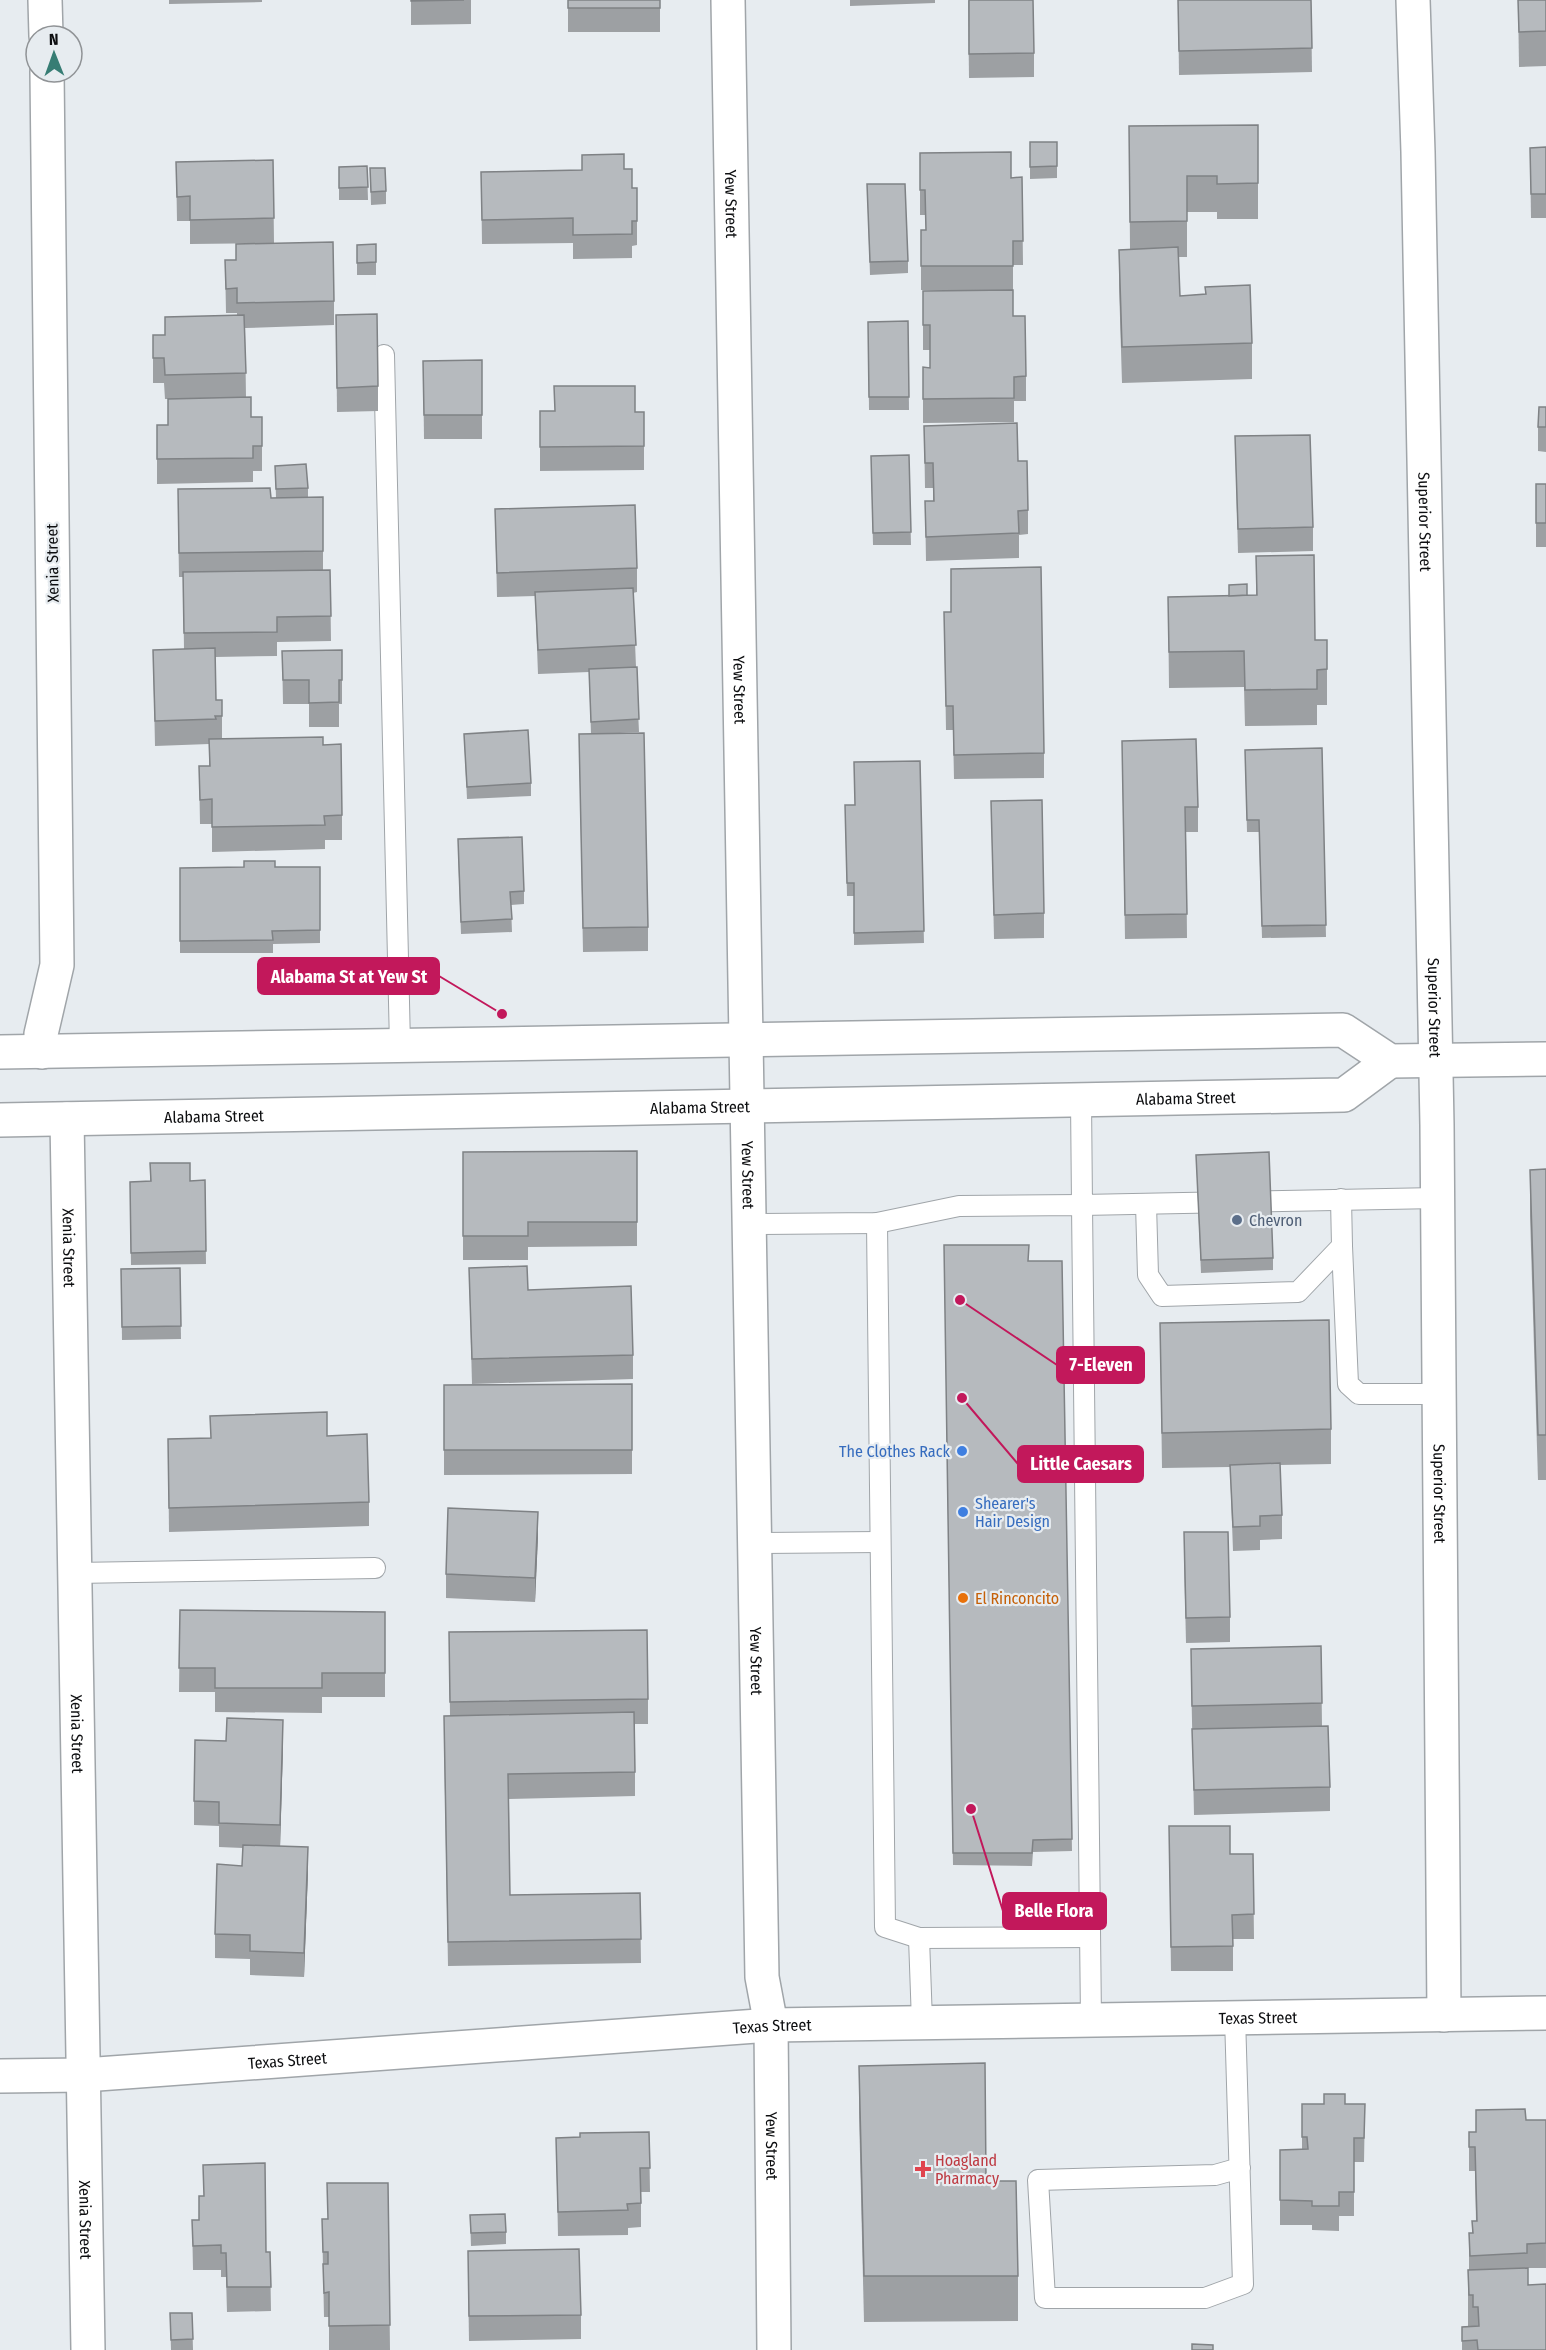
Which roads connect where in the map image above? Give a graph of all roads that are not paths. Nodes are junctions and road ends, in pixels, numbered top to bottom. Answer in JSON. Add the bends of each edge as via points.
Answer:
{"nodes":[{"id":1,"x":45,"y":0,"type":"edge"},
{"id":2,"x":728,"y":0,"type":"edge"},
{"id":3,"x":1413,"y":0,"type":"edge"},
{"id":4,"x":46,"y":24,"type":"edge"},
{"id":5,"x":47,"y":84,"type":"edge"},
{"id":6,"x":384,"y":356,"type":"dead end"},
{"id":7,"x":746,"y":1040,"type":"junction"},
{"id":8,"x":400,"y":1045,"type":"junction"},
{"id":9,"x":0,"y":1052,"type":"edge"},
{"id":10,"x":42,"y":1052,"type":"junction"},
{"id":11,"x":1546,"y":1059,"type":"edge"},
{"id":12,"x":1390,"y":1061,"type":"junction"},
{"id":13,"x":1435,"y":1061,"type":"junction"},
{"id":14,"x":1081,"y":1100,"type":"junction"},
{"id":15,"x":747,"y":1106,"type":"junction"},
{"id":16,"x":66,"y":1119,"type":"junction"},
{"id":17,"x":0,"y":1120,"type":"edge"},
{"id":18,"x":1437,"y":1198,"type":"junction"},
{"id":19,"x":1341,"y":1199,"type":"junction"},
{"id":20,"x":1146,"y":1204,"type":"junction"},
{"id":21,"x":1082,"y":1205,"type":"junction"},
{"id":22,"x":877,"y":1223,"type":"junction"},
{"id":23,"x":750,"y":1224,"type":"junction"},
{"id":24,"x":1342,"y":1246,"type":"junction"},
{"id":25,"x":1439,"y":1394,"type":"junction"},
{"id":26,"x":880,"y":1542,"type":"junction"},
{"id":27,"x":755,"y":1543,"type":"junction"},
{"id":28,"x":375,"y":1568,"type":"dead end"},
{"id":29,"x":75,"y":1573,"type":"junction"},
{"id":30,"x":1090,"y":1937,"type":"junction"},
{"id":31,"x":919,"y":1938,"type":"junction"},
{"id":32,"x":1546,"y":2013,"type":"edge"},
{"id":33,"x":1444,"y":2014,"type":"junction"},
{"id":34,"x":1235,"y":2018,"type":"junction"},
{"id":35,"x":1091,"y":2020,"type":"junction"},
{"id":36,"x":922,"y":2022,"type":"junction"},
{"id":37,"x":771,"y":2025,"type":"junction"},
{"id":38,"x":84,"y":2074,"type":"junction"},
{"id":39,"x":0,"y":2076,"type":"edge"},
{"id":40,"x":1240,"y":2168,"type":"junction"},
{"id":41,"x":88,"y":2350,"type":"edge"},
{"id":42,"x":774,"y":2350,"type":"edge"}],
"edges":[{"from":1,"to":4,"type":"street"},
{"from":2,"to":7,"type":"street","name":"Yew Street"},
{"from":3,"to":13,"type":"street","name":"Superior Street"},
{"from":5,"to":10,"type":"street","name":"Xenia Street","via":[[57,965],[41,1034]]},
{"from":6,"to":8,"type":"lane"},
{"from":7,"to":8,"type":"street"},
{"from":7,"to":12,"type":"street","via":[[1343,1030]]},
{"from":7,"to":15,"type":"street","name":"Yew Street"},
{"from":8,"to":10,"type":"street"},
{"from":9,"to":10,"type":"street"},
{"from":11,"to":13,"type":"street"},
{"from":12,"to":13,"type":"street"},
{"from":12,"to":14,"type":"street","name":"Alabama Street","via":[[1344,1095]]},
{"from":13,"to":18,"type":"street","name":"Superior Street"},
{"from":14,"to":15,"type":"street","name":"Alabama Street"},
{"from":14,"to":21,"type":"lane"},
{"from":15,"to":16,"type":"street","name":"Alabama Street"},
{"from":15,"to":23,"type":"street","name":"Yew Street"},
{"from":16,"to":17,"type":"street","name":"Alabama Street"},
{"from":16,"to":29,"type":"street","name":"Xenia Street"},
{"from":18,"to":19,"type":"lane"},
{"from":18,"to":25,"type":"street","name":"Superior Street"},
{"from":19,"to":20,"type":"lane"},
{"from":19,"to":24,"type":"lane"},
{"from":20,"to":21,"type":"lane"},
{"from":20,"to":24,"type":"lane","via":[[1148,1275],[1162,1296],[1298,1292]]},
{"from":21,"to":22,"type":"lane","via":[[959,1206]]},
{"from":21,"to":30,"type":"lane"},
{"from":22,"to":23,"type":"lane"},
{"from":22,"to":26,"type":"lane"},
{"from":23,"to":27,"type":"street","name":"Yew Street"},
{"from":24,"to":25,"type":"lane","via":[[1348,1384],[1359,1395]]},
{"from":25,"to":33,"type":"street","name":"Superior Street"},
{"from":26,"to":27,"type":"lane"},
{"from":26,"to":31,"type":"lane","via":[[885,1927]]},
{"from":27,"to":37,"type":"street","name":"Yew Street","via":[[762,1977]]},
{"from":28,"to":29,"type":"lane"},
{"from":29,"to":38,"type":"street","name":"Xenia Street"},
{"from":30,"to":31,"type":"lane"},
{"from":30,"to":35,"type":"lane"},
{"from":31,"to":36,"type":"lane"},
{"from":32,"to":33,"type":"street","name":"Texas Street"},
{"from":33,"to":34,"type":"street","name":"Texas Street"},
{"from":34,"to":35,"type":"street","name":"Texas Street"},
{"from":34,"to":40,"type":"lane"},
{"from":35,"to":36,"type":"street","name":"Texas Street"},
{"from":36,"to":37,"type":"street","name":"Texas Street"},
{"from":37,"to":38,"type":"street","name":"Texas Street"},
{"from":37,"to":42,"type":"street","name":"Yew Street"},
{"from":38,"to":39,"type":"street","name":"Texas Street"},
{"from":38,"to":41,"type":"street","name":"Xenia Street"},
{"from":40,"to":40,"type":"lane","via":[[1243,2284],[1205,2298],[1045,2298],[1038,2180],[1215,2175]]}]}
